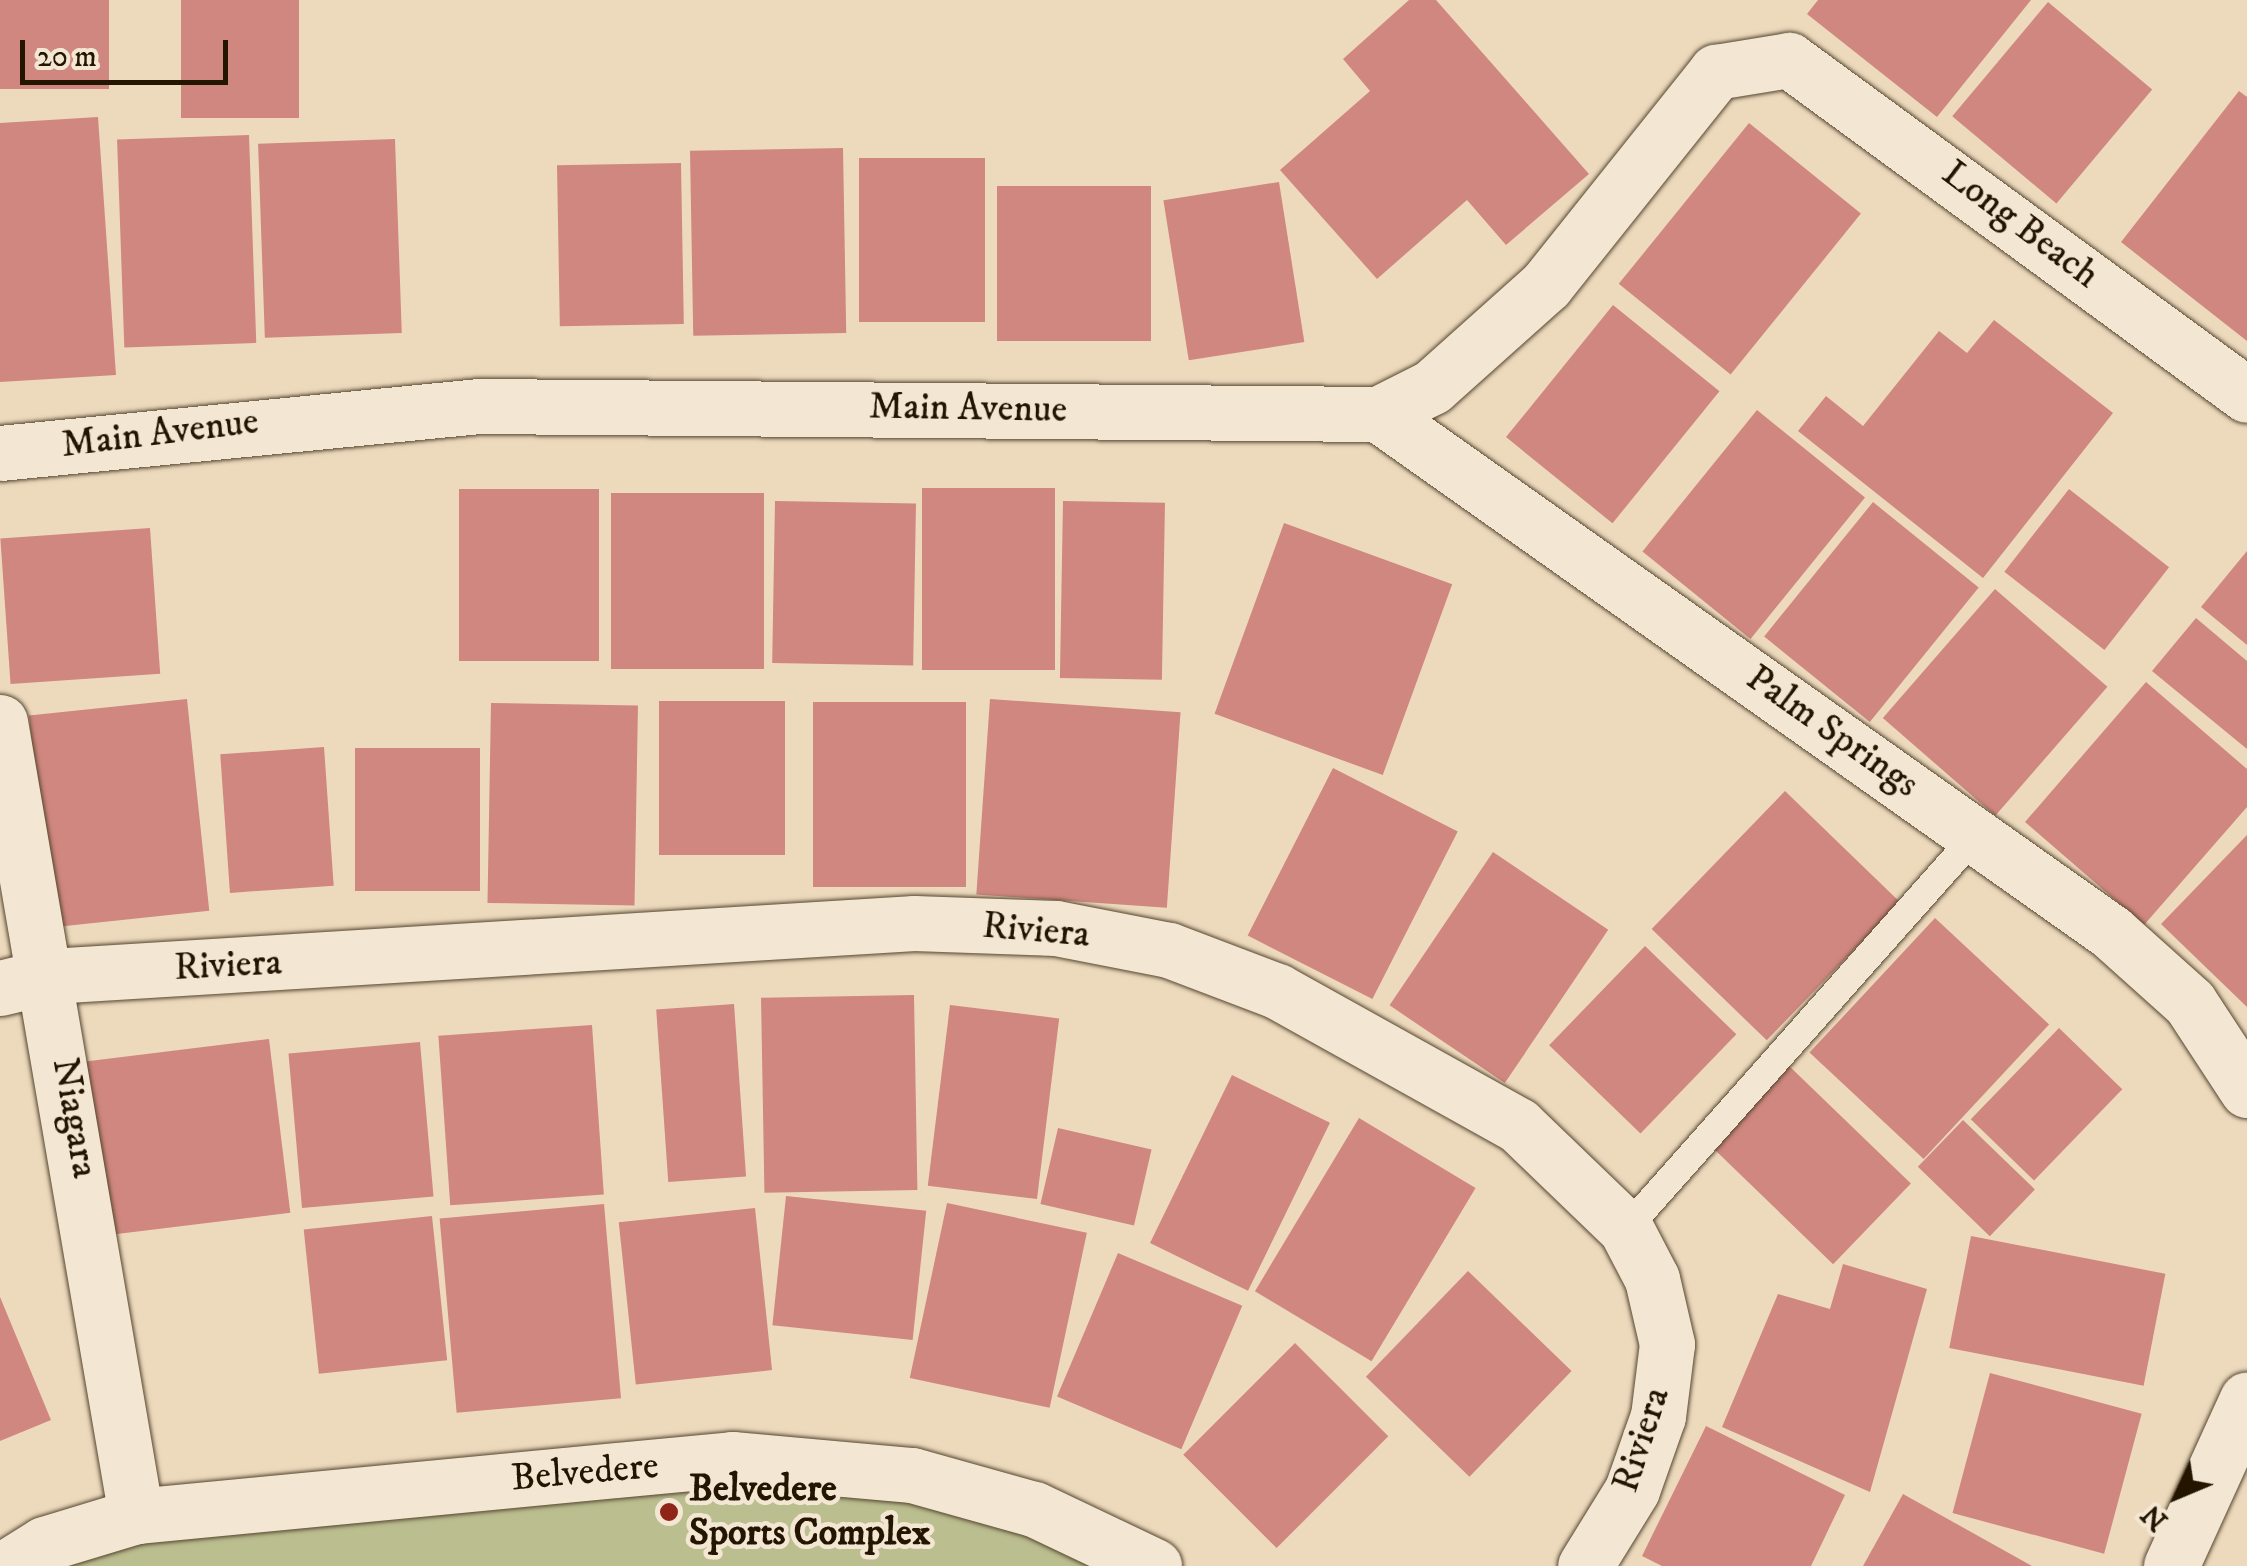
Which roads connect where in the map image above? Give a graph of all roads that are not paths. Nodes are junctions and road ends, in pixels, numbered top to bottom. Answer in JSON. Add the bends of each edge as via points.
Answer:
{"nodes":[{"id":1,"x":1789,"y":60,"type":"joint"},
{"id":2,"x":2247,"y":395,"type":"edge"},
{"id":3,"x":1378,"y":414,"type":"junction"},
{"id":4,"x":0,"y":453,"type":"edge"},
{"id":5,"x":0,"y":722,"type":"edge"},
{"id":6,"x":1977,"y":834,"type":"junction"},
{"id":7,"x":25,"y":982,"type":"edge"},
{"id":8,"x":2247,"y":1090,"type":"edge"},
{"id":9,"x":1626,"y":1229,"type":"junction"},
{"id":10,"x":2247,"y":1399,"type":"edge"},
{"id":11,"x":136,"y":1516,"type":"junction"},
{"id":12,"x":9,"y":1566,"type":"edge"},
{"id":13,"x":1154,"y":1566,"type":"edge"},
{"id":14,"x":1586,"y":1566,"type":"edge"},
{"id":15,"x":2171,"y":1566,"type":"edge"}],
"edges":[{"from":1,"to":2,"type":"street","name":"Long Beach"},
{"from":1,"to":3,"type":"street","name":"Main Avenue","via":[[1716,72],[1546,285],[1432,387]]},
{"from":3,"to":4,"type":"street","name":"Main Avenue","via":[[479,406],[340,413]]},
{"from":3,"to":6,"type":"street","name":"Palm Springs"},
{"from":5,"to":7,"type":"street","name":"Niagara"},
{"from":6,"to":8,"type":"street","name":"Palm Springs","via":[[2190,1003]]},
{"from":6,"to":9,"type":"lane"},
{"from":7,"to":9,"type":"street","name":"Riviera","via":[[914,923],[1056,928],[1168,950],[1277,992],[1518,1125]]},
{"from":7,"to":11,"type":"street","name":"Niagara"},
{"from":9,"to":14,"type":"street","name":"Riviera","via":[[1652,1279],[1667,1344],[1658,1416],[1632,1490]]},
{"from":10,"to":15,"type":"street"},
{"from":11,"to":12,"type":"street","name":"Belvedere","via":[[44,1544]]},
{"from":11,"to":13,"type":"street","name":"Belvedere","via":[[732,1459],[912,1475],[1034,1510]]}]}
